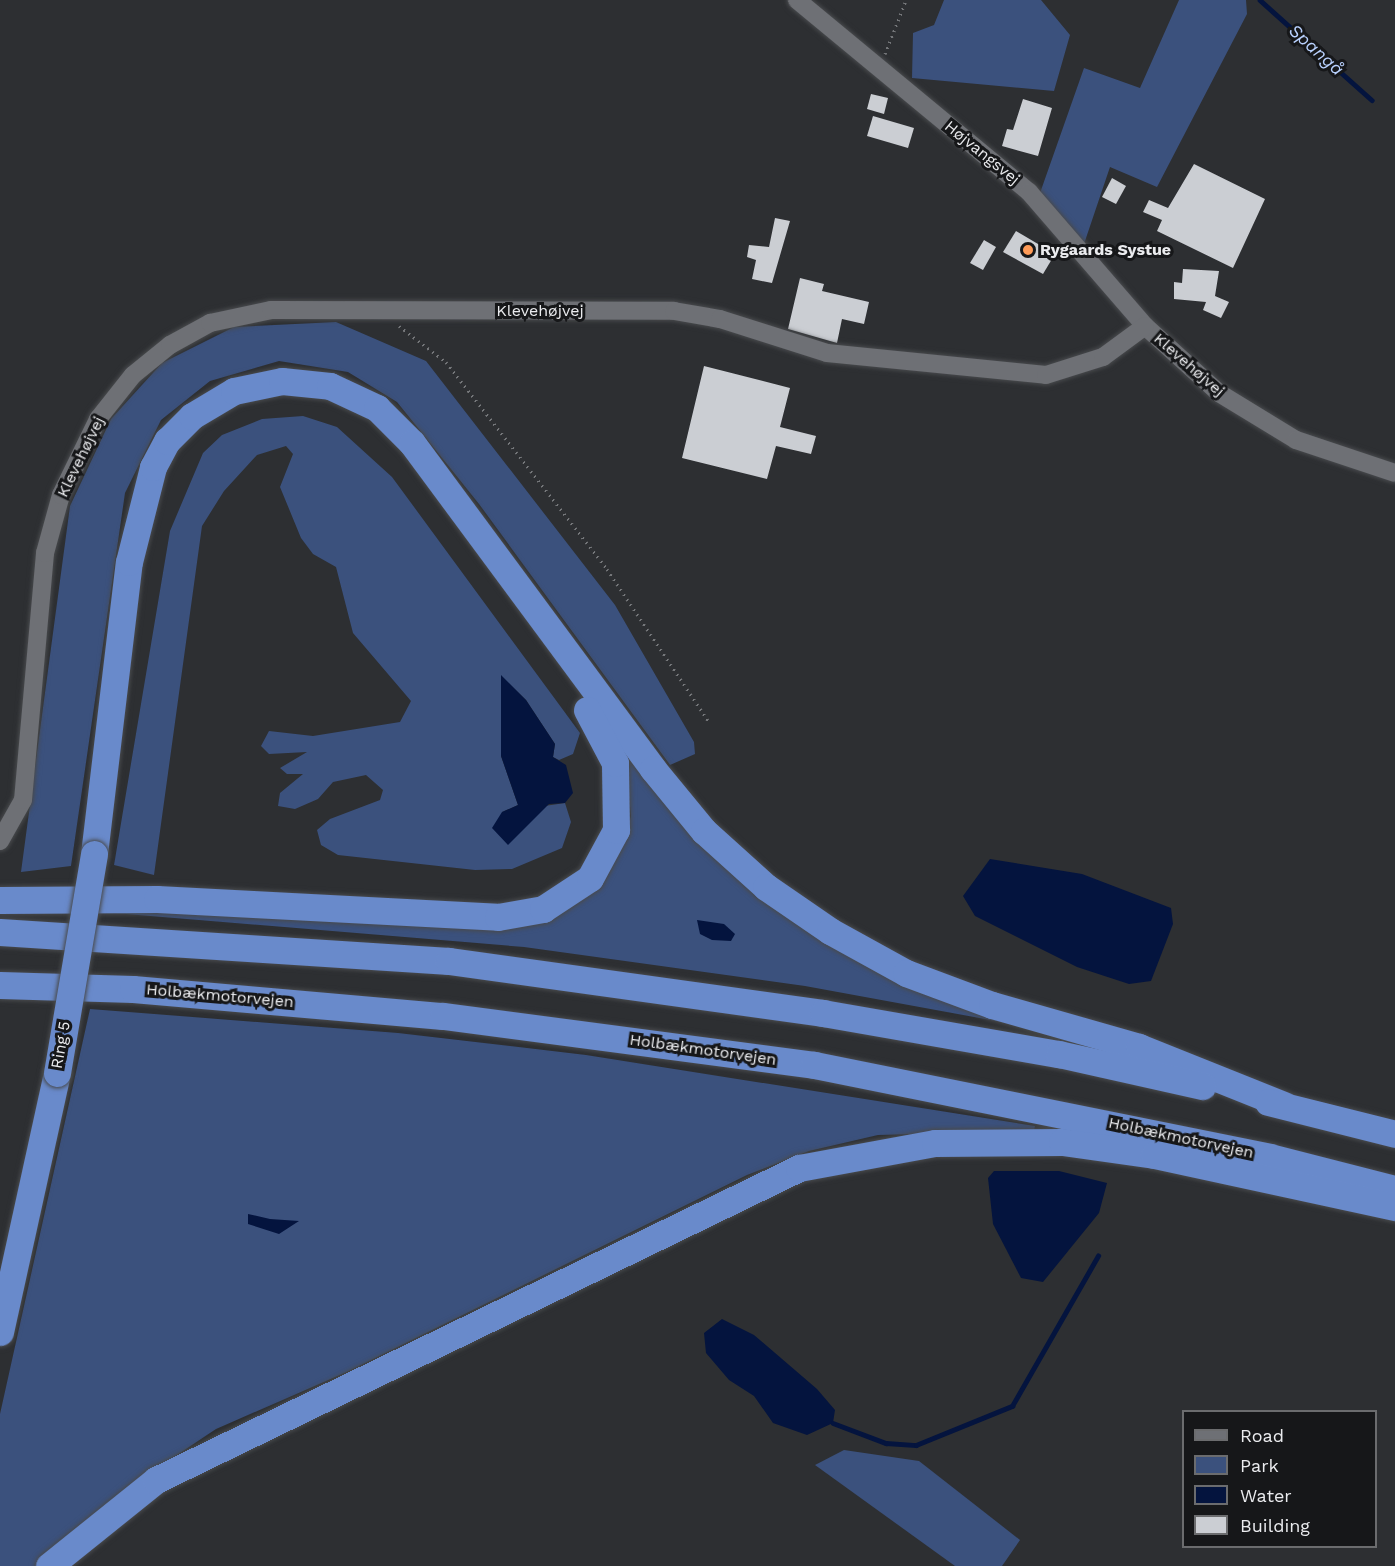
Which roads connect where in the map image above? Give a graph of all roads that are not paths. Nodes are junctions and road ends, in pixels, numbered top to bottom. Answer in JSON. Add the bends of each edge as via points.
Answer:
{"nodes":[{"id":1,"x":797,"y":0,"type":"edge"},
{"id":2,"x":1145,"y":326,"type":"junction"},
{"id":3,"x":1395,"y":473,"type":"edge"},
{"id":4,"x":108,"y":756,"type":"junction"},
{"id":5,"x":0,"y":841,"type":"edge"},
{"id":6,"x":0,"y":900,"type":"edge"},
{"id":7,"x":0,"y":932,"type":"edge"},
{"id":8,"x":0,"y":985,"type":"edge"},
{"id":9,"x":1284,"y":1105,"type":"junction"},
{"id":10,"x":1395,"y":1134,"type":"edge"},
{"id":11,"x":1395,"y":1190,"type":"edge"},
{"id":12,"x":1395,"y":1207,"type":"edge"},
{"id":13,"x":0,"y":1332,"type":"edge"},
{"id":14,"x":49,"y":1566,"type":"edge"}],
"edges":[{"from":1,"to":2,"type":"street","name":"Højvangsvej","via":[[1035,197]]},
{"from":2,"to":3,"type":"street","name":"Klevehøjvej","via":[[1255,418],[1296,440]]},
{"from":2,"to":5,"type":"street","name":"Klevehøjvej","via":[[1103,357],[1046,375],[827,352],[720,319],[674,311],[271,310],[210,323],[170,345],[133,375],[98,419],[61,495],[45,553],[23,800]]},
{"from":4,"to":6,"type":"highway","via":[[152,522],[169,474],[182,453],[221,418],[261,401],[306,399],[346,410],[400,453],[605,738],[615,763],[620,810],[609,849],[590,878],[560,901],[521,915],[157,900]]},
{"from":4,"to":9,"type":"highway","via":[[137,517],[167,441],[192,416],[234,391],[282,381],[330,386],[377,408],[412,442],[652,769],[704,831],[766,887],[830,931],[906,973],[992,1005],[1139,1047]]},
{"from":4,"to":13,"type":"highway","name":"Ring 5","bridge":true,"via":[[57,1073]]},
{"from":7,"to":9,"type":"highway","via":[[460,963],[823,1013],[1059,1054]]},
{"from":8,"to":11,"type":"highway","name":"Holbækmotorvejen","via":[[133,989],[443,1016],[814,1065],[1270,1157]]},
{"from":9,"to":10,"type":"highway"},
{"from":12,"to":14,"type":"highway","via":[[1154,1155],[1062,1142],[936,1143],[799,1168],[156,1480]]}]}
